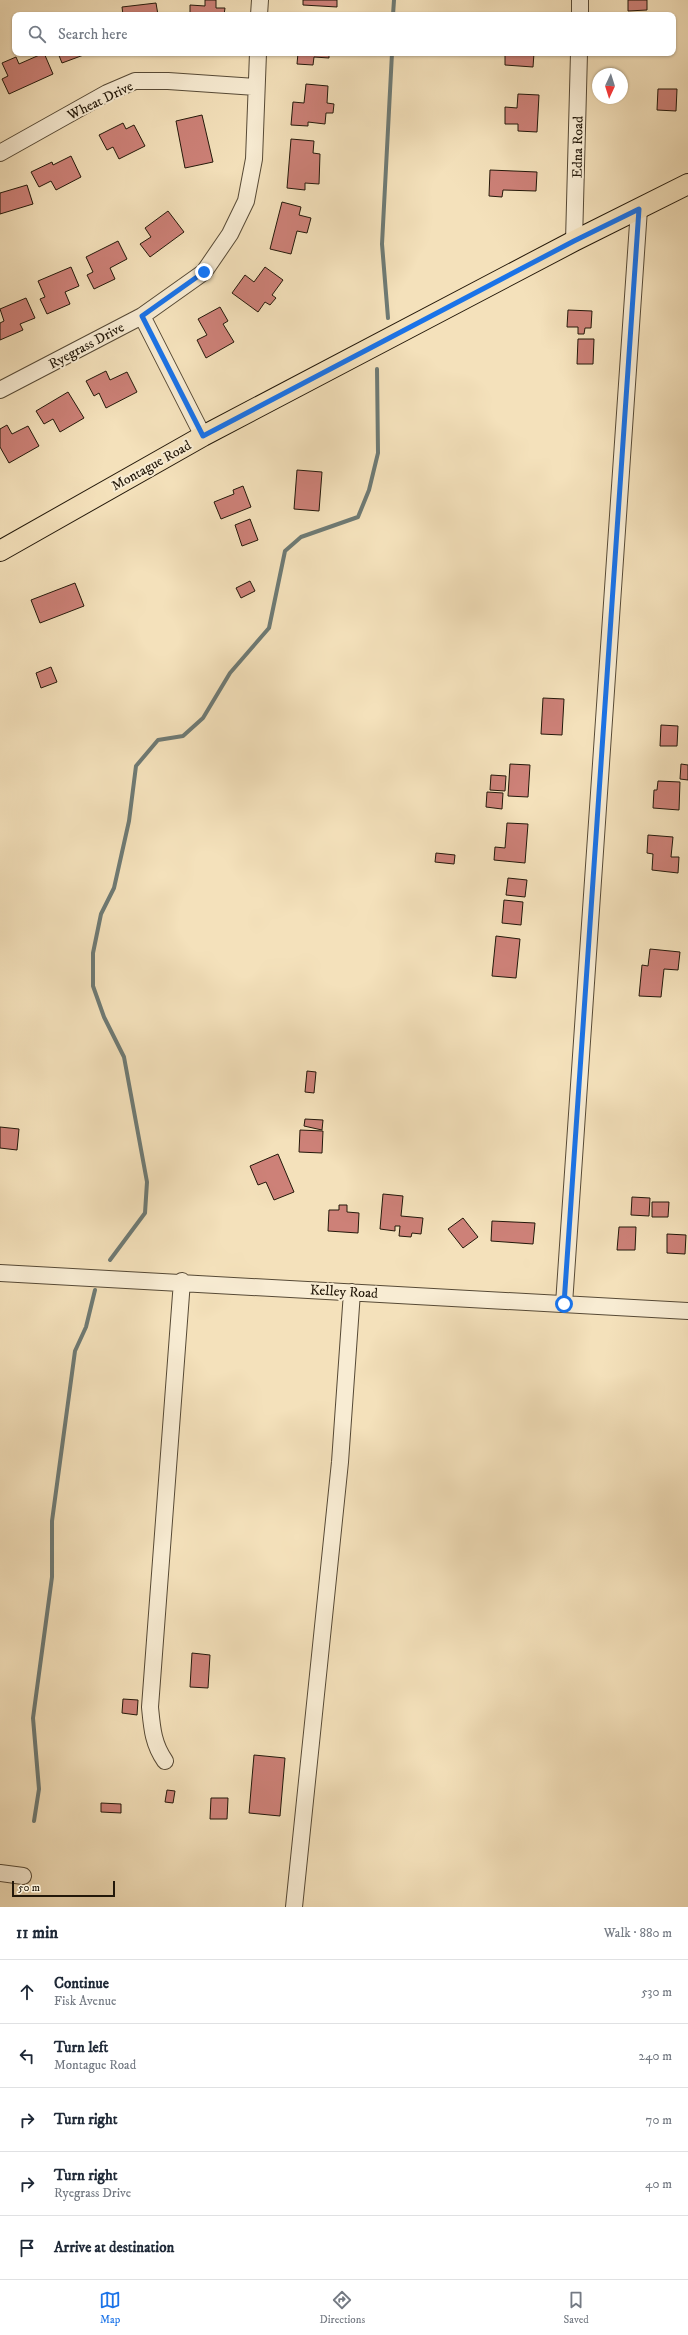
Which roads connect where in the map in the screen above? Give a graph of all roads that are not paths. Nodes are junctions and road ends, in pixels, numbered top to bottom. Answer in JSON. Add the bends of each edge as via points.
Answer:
{"nodes":[{"id":1,"x":260,"y":0,"type":"edge"},
{"id":2,"x":580,"y":0,"type":"edge"},
{"id":3,"x":260,"y":12,"type":"edge"},
{"id":4,"x":580,"y":12,"type":"edge"},
{"id":5,"x":258,"y":56,"type":"edge"},
{"id":6,"x":579,"y":56,"type":"edge"},
{"id":7,"x":256,"y":87,"type":"junction"},
{"id":8,"x":0,"y":153,"type":"edge"},
{"id":9,"x":688,"y":184,"type":"edge"},
{"id":10,"x":639,"y":209,"type":"junction"},
{"id":11,"x":574,"y":241,"type":"junction"},
{"id":12,"x":142,"y":316,"type":"junction"},
{"id":13,"x":0,"y":390,"type":"edge"},
{"id":14,"x":203,"y":436,"type":"junction"},
{"id":15,"x":0,"y":551,"type":"edge"},
{"id":16,"x":0,"y":1272,"type":"edge"},
{"id":17,"x":182,"y":1282,"type":"junction"},
{"id":18,"x":352,"y":1292,"type":"junction"},
{"id":19,"x":564,"y":1304,"type":"junction"},
{"id":20,"x":688,"y":1311,"type":"edge"},
{"id":21,"x":165,"y":1761,"type":"dead end"},
{"id":22,"x":0,"y":1873,"type":"edge"},
{"id":23,"x":23,"y":1876,"type":"dead end"},
{"id":24,"x":294,"y":1907,"type":"edge"}],
"edges":[{"from":1,"to":3,"type":"street"},
{"from":2,"to":4,"type":"street"},
{"from":5,"to":7,"type":"street","name":"Ryegrass Drive"},
{"from":6,"to":11,"type":"street","name":"Edna Road"},
{"from":7,"to":8,"type":"street","name":"Wheat Drive","via":[[135,81],[107,93]]},
{"from":7,"to":12,"type":"street","name":"Ryegrass Drive","via":[[252,166],[246,201],[230,234],[204,272]]},
{"from":9,"to":10,"type":"main road","name":"Montague Road"},
{"from":10,"to":11,"type":"main road","name":"Montague Road"},
{"from":10,"to":19,"type":"street"},
{"from":11,"to":14,"type":"main road","name":"Montague Road"},
{"from":12,"to":13,"type":"street","name":"Ryegrass Drive"},
{"from":12,"to":14,"type":"street"},
{"from":14,"to":15,"type":"main road","name":"Montague Road"},
{"from":16,"to":17,"type":"street","name":"Kelley Road"},
{"from":17,"to":18,"type":"street","name":"Kelley Road"},
{"from":17,"to":21,"type":"street","via":[[150,1708],[153,1736],[157,1750]]},
{"from":18,"to":19,"type":"street","name":"Kelley Road"},
{"from":18,"to":24,"type":"street","via":[[340,1462]]},
{"from":19,"to":20,"type":"street","name":"Kelley Road"},
{"from":22,"to":23,"type":"street"}]}
